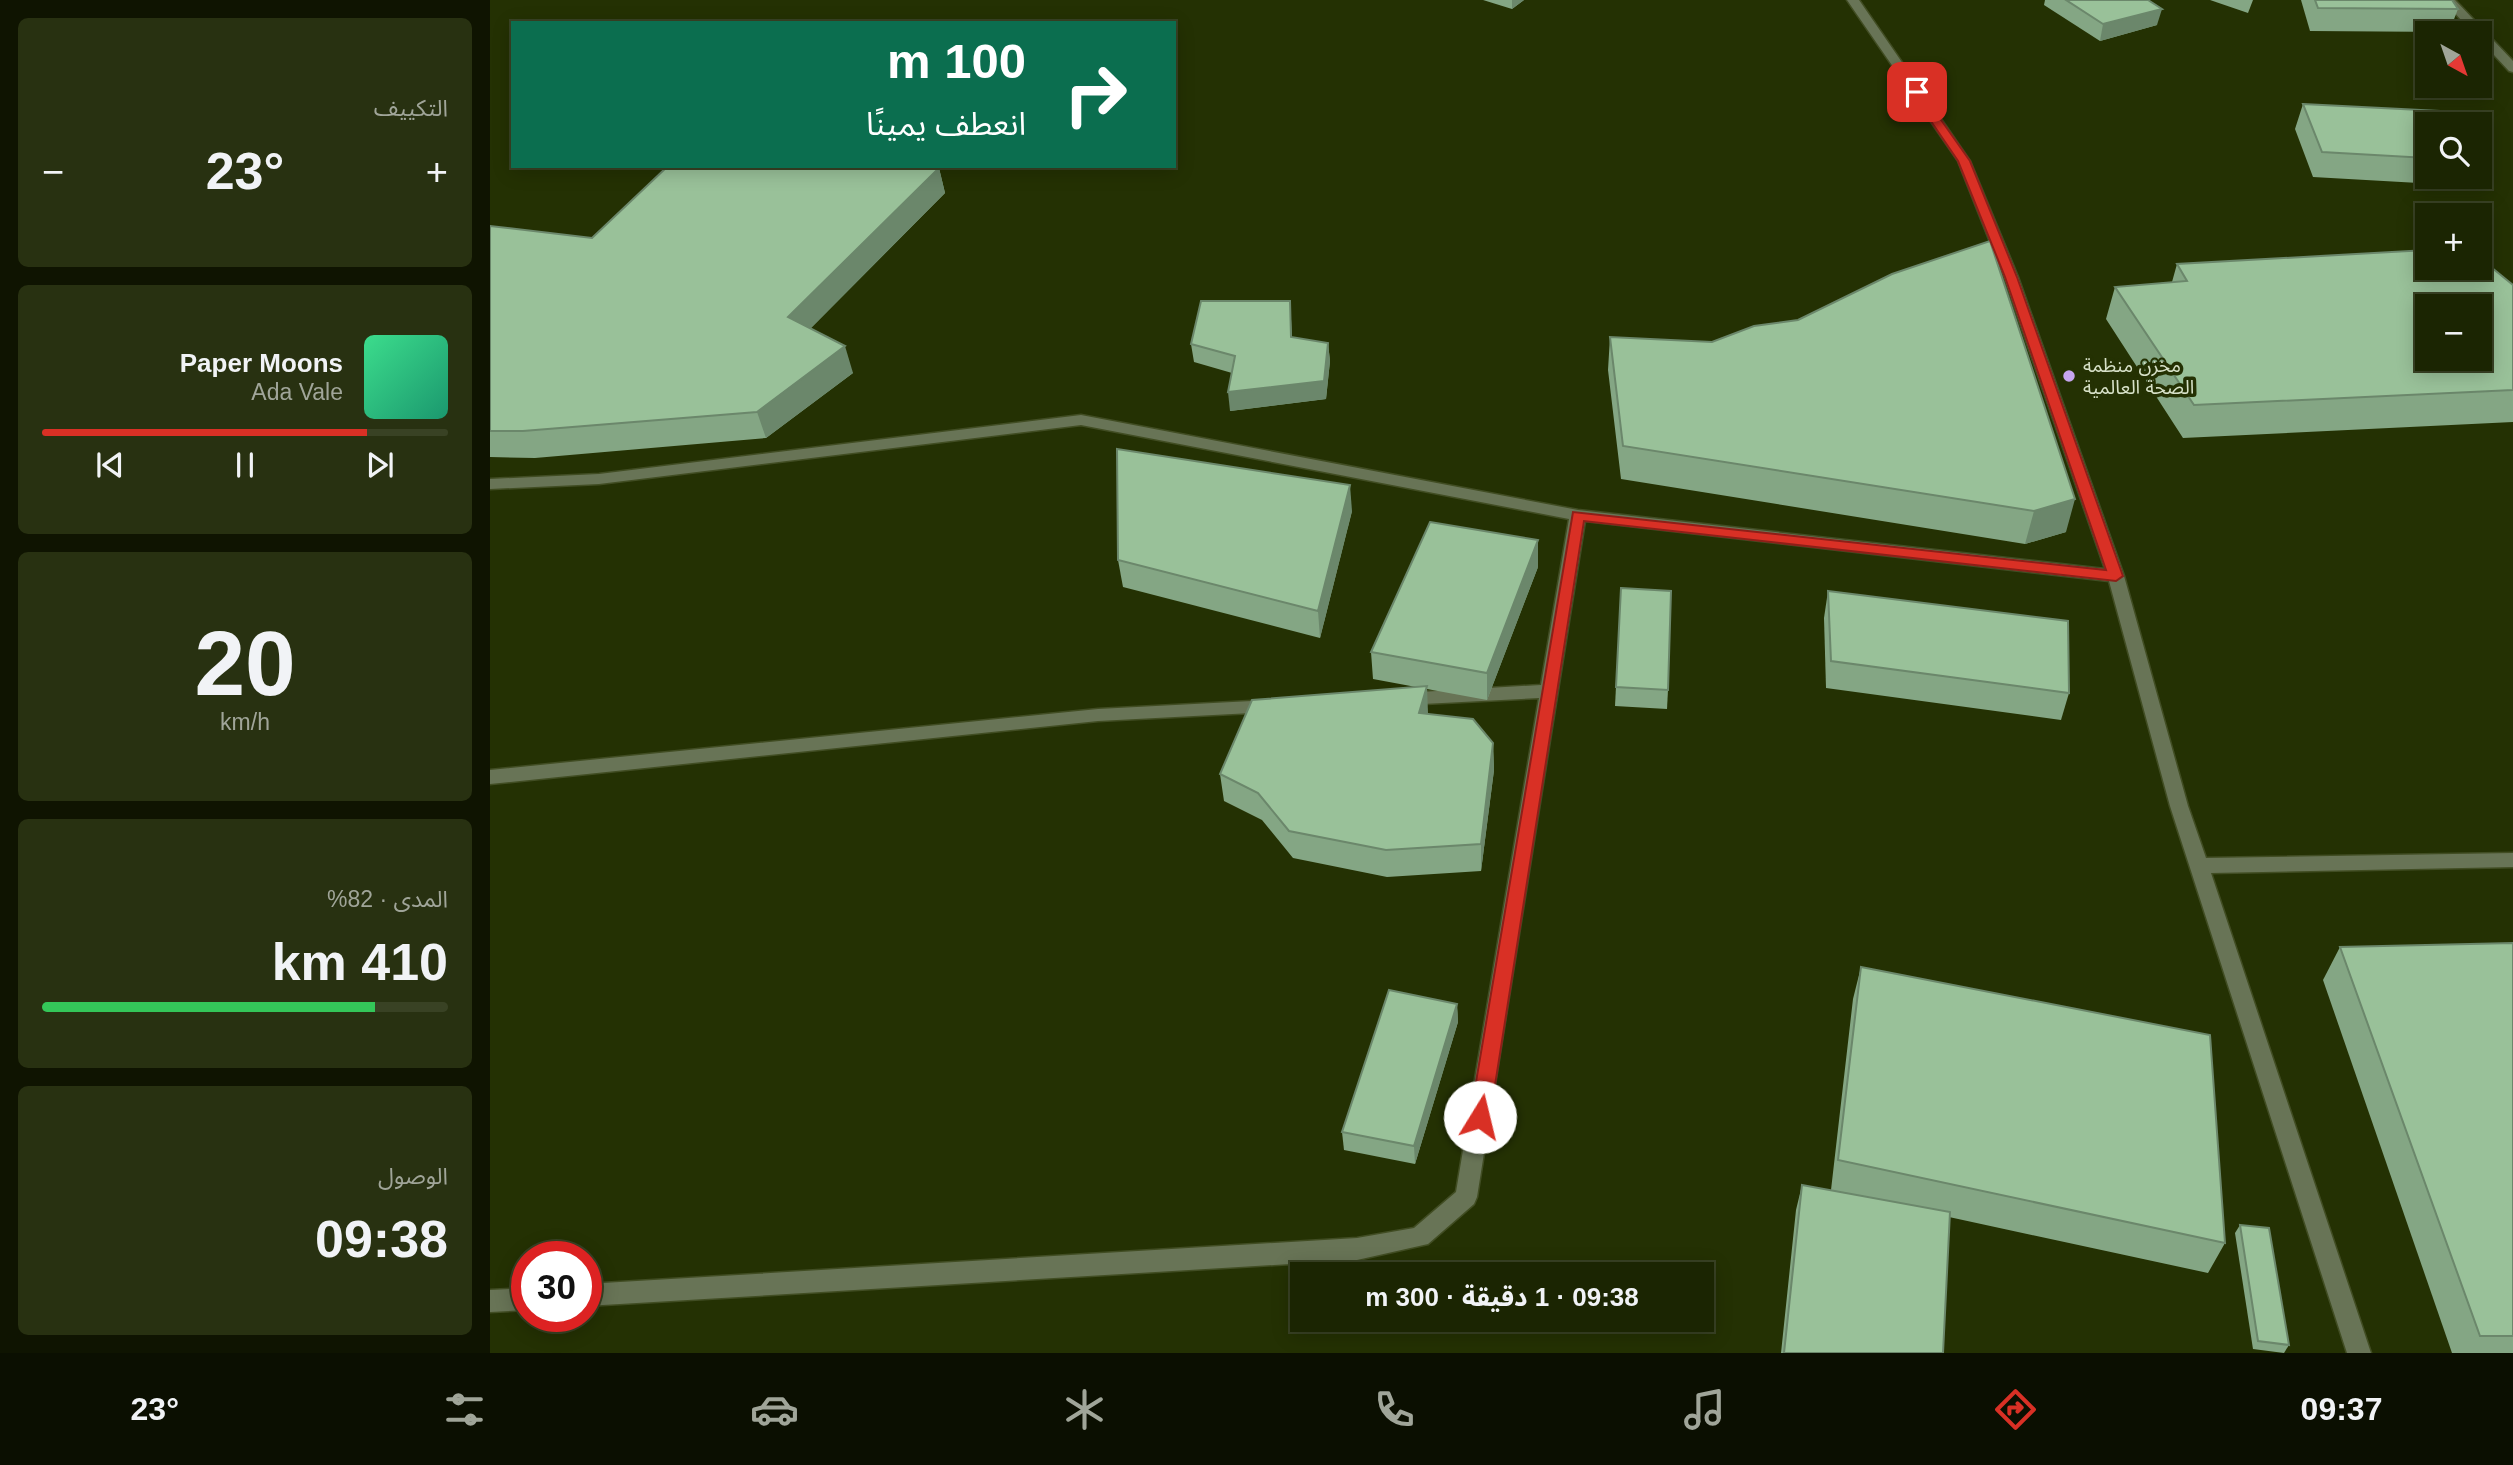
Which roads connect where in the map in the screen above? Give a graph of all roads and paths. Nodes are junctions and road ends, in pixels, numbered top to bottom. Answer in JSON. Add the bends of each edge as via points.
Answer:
{"nodes":[{"id":1,"x":1853,"y":0,"type":"edge"},
{"id":2,"x":2449,"y":0,"type":"edge"},
{"id":3,"x":2468,"y":21,"type":"edge"},
{"id":4,"x":2492,"y":48,"type":"edge"},
{"id":5,"x":2513,"y":68,"type":"edge"},
{"id":6,"x":490,"y":484,"type":"edge"},
{"id":7,"x":1578,"y":515,"type":"junction"},
{"id":8,"x":2116,"y":576,"type":"junction"},
{"id":9,"x":1551,"y":691,"type":"junction"},
{"id":10,"x":1386,"y":700,"type":"edge"},
{"id":11,"x":1290,"y":705,"type":"edge"},
{"id":12,"x":490,"y":777,"type":"edge"},
{"id":13,"x":2513,"y":860,"type":"edge"},
{"id":14,"x":2199,"y":866,"type":"junction"},
{"id":15,"x":602,"y":1294,"type":"edge"},
{"id":16,"x":511,"y":1300,"type":"edge"},
{"id":17,"x":490,"y":1301,"type":"edge"},
{"id":18,"x":2359,"y":1353,"type":"edge"}],
"edges":[{"from":1,"to":8,"type":"street","via":[[1964,161],[2011,277]]},
{"from":2,"to":3,"type":"street"},
{"from":4,"to":5,"type":"street"},
{"from":6,"to":7,"type":"street","via":[[599,479],[1081,420]]},
{"from":7,"to":8,"type":"street"},
{"from":7,"to":9,"type":"street"},
{"from":8,"to":14,"type":"street"},
{"from":9,"to":10,"type":"street"},
{"from":9,"to":15,"type":"street","via":[[1466,1197],[1420,1237],[1356,1249]]},
{"from":11,"to":12,"type":"street","via":[[1098,715]]},
{"from":13,"to":14,"type":"street"},
{"from":14,"to":18,"type":"street"},
{"from":16,"to":17,"type":"street"}]}
